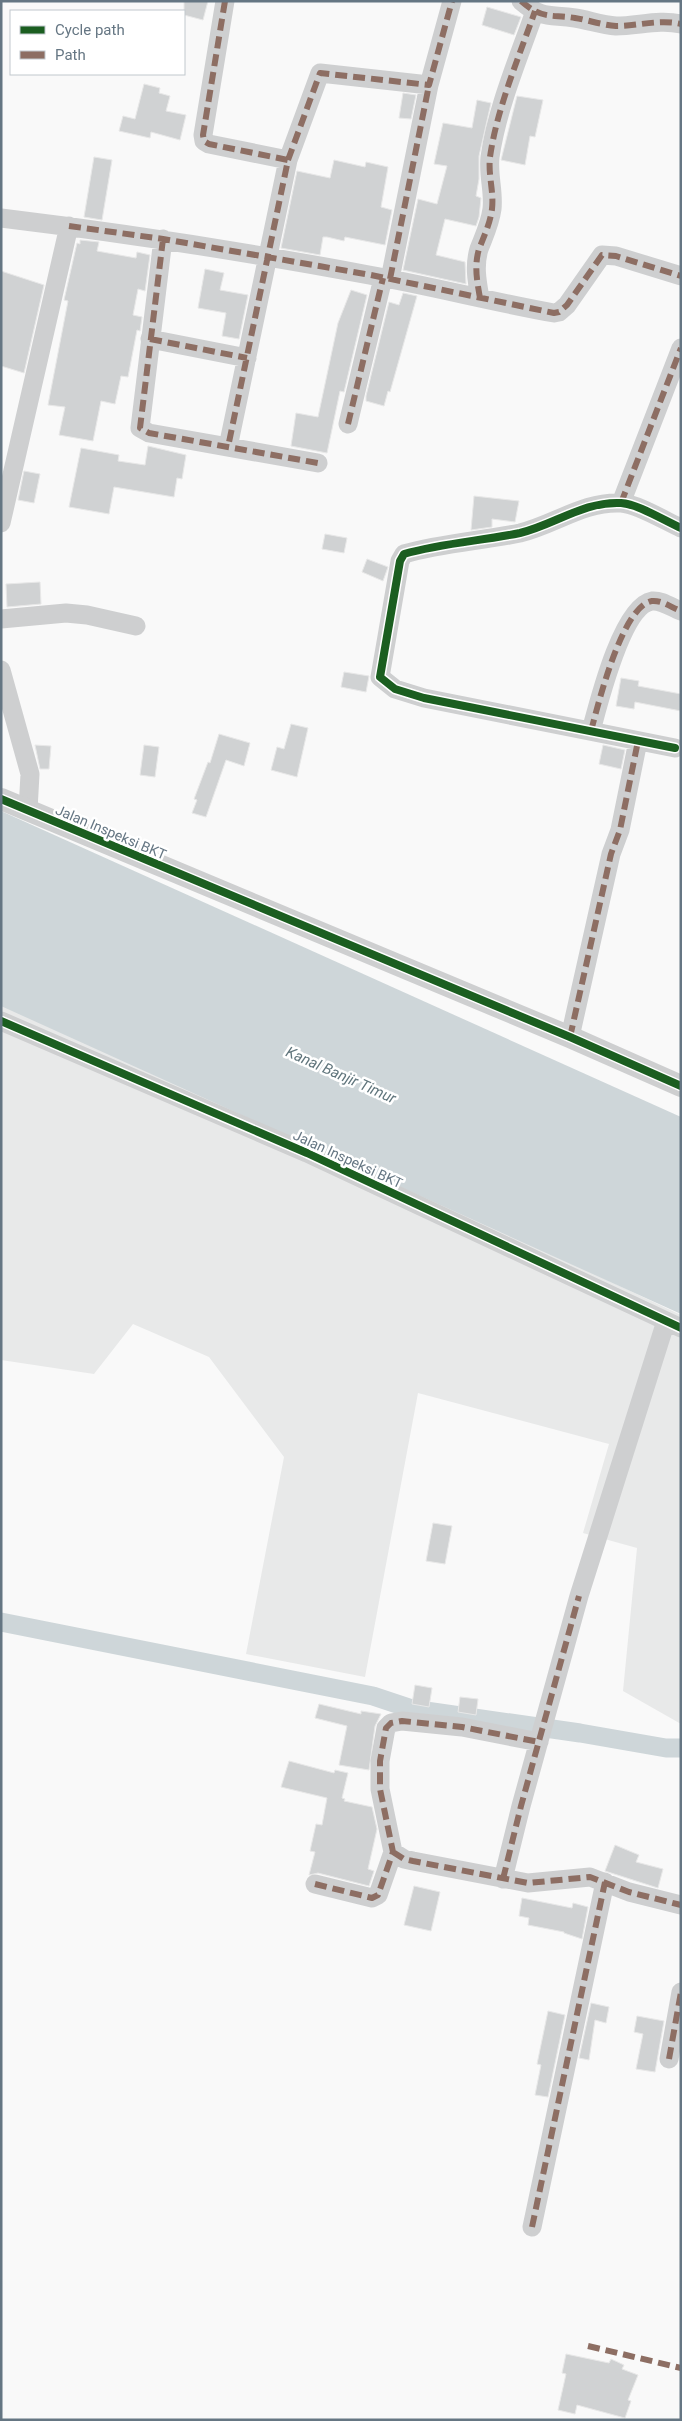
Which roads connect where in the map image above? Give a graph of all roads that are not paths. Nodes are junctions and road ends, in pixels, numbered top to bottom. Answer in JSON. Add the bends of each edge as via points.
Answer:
{"nodes":[{"id":1,"x":226,"y":1,"type":"edge"},
{"id":2,"x":452,"y":1,"type":"edge"},
{"id":3,"x":528,"y":6,"type":"edge"},
{"id":4,"x":681,"y":24,"type":"edge"},
{"id":5,"x":429,"y":85,"type":"junction"},
{"id":6,"x":288,"y":160,"type":"junction"},
{"id":7,"x":1,"y":218,"type":"edge"},
{"id":8,"x":69,"y":226,"type":"junction"},
{"id":9,"x":163,"y":239,"type":"junction"},
{"id":10,"x":268,"y":257,"type":"junction"},
{"id":11,"x":681,"y":276,"type":"edge"},
{"id":12,"x":387,"y":278,"type":"junction"},
{"id":13,"x":480,"y":298,"type":"junction"},
{"id":14,"x":150,"y":339,"type":"junction"},
{"id":15,"x":681,"y":348,"type":"edge"},
{"id":16,"x":246,"y":358,"type":"junction"},
{"id":17,"x":348,"y":424,"type":"dead end"},
{"id":18,"x":228,"y":447,"type":"junction"},
{"id":19,"x":318,"y":463,"type":"dead end"},
{"id":20,"x":621,"y":503,"type":"junction"},
{"id":21,"x":1,"y":523,"type":"edge"},
{"id":22,"x":681,"y":528,"type":"edge"},
{"id":23,"x":681,"y":611,"type":"edge"},
{"id":24,"x":1,"y":619,"type":"edge"},
{"id":25,"x":136,"y":626,"type":"dead end"},
{"id":26,"x":1,"y":670,"type":"edge"},
{"id":27,"x":591,"y":732,"type":"junction"},
{"id":28,"x":638,"y":741,"type":"junction"},
{"id":29,"x":675,"y":748,"type":"dead end"},
{"id":30,"x":1,"y":799,"type":"edge"},
{"id":31,"x":28,"y":810,"type":"junction"},
{"id":32,"x":1,"y":1021,"type":"edge"},
{"id":33,"x":570,"y":1037,"type":"junction"},
{"id":34,"x":681,"y":1086,"type":"edge"},
{"id":35,"x":673,"y":1324,"type":"edge"},
{"id":36,"x":539,"y":1738,"type":"junction"},
{"id":37,"x":393,"y":1852,"type":"junction"},
{"id":38,"x":503,"y":1879,"type":"junction"},
{"id":39,"x":604,"y":1882,"type":"junction"},
{"id":40,"x":315,"y":1884,"type":"dead end"},
{"id":41,"x":681,"y":1905,"type":"edge"},
{"id":42,"x":681,"y":1992,"type":"edge"},
{"id":43,"x":670,"y":2060,"type":"dead end"},
{"id":44,"x":532,"y":2227,"type":"dead end"}],
"edges":[{"from":1,"to":6,"type":"street","via":[[204,140],[209,144]]},
{"from":2,"to":5,"type":"street"},
{"from":3,"to":4,"type":"street","via":[[555,18],[573,17],[615,26]]},
{"from":3,"to":13,"type":"street","via":[[491,155],[488,175],[492,209],[479,250],[476,272]]},
{"from":5,"to":6,"type":"street","via":[[320,73]]},
{"from":5,"to":12,"type":"street"},
{"from":6,"to":10,"type":"street"},
{"from":7,"to":8,"type":"street"},
{"from":8,"to":9,"type":"street"},
{"from":8,"to":21,"type":"street"},
{"from":9,"to":10,"type":"street"},
{"from":9,"to":14,"type":"street"},
{"from":10,"to":12,"type":"street"},
{"from":10,"to":16,"type":"street"},
{"from":11,"to":13,"type":"street","via":[[616,256],[602,255],[559,312]]},
{"from":12,"to":13,"type":"street"},
{"from":12,"to":17,"type":"street"},
{"from":14,"to":16,"type":"street"},
{"from":14,"to":18,"type":"street","via":[[140,428],[149,433]]},
{"from":15,"to":20,"type":"street"},
{"from":16,"to":18,"type":"street"},
{"from":18,"to":19,"type":"street"},
{"from":20,"to":22,"type":"street"},
{"from":20,"to":27,"type":"street","via":[[576,510],[522,532],[404,554],[400,561],[380,677],[395,689],[424,698]]},
{"from":23,"to":27,"type":"street","via":[[651,601],[634,614],[622,634]]},
{"from":24,"to":25,"type":"street","via":[[66,613]]},
{"from":26,"to":31,"type":"street","via":[[30,774]]},
{"from":27,"to":28,"type":"street"},
{"from":28,"to":29,"type":"street"},
{"from":28,"to":33,"type":"street"},
{"from":30,"to":31,"type":"street","name":"Jalan Inspeksi BKT"},
{"from":31,"to":33,"type":"street","name":"Jalan Inspeksi BKT"},
{"from":32,"to":35,"type":"street","name":"Jalan Inspeksi BKT","via":[[307,1153]]},
{"from":33,"to":34,"type":"street","name":"Jalan Inspeksi BKT"},
{"from":35,"to":36,"type":"street","via":[[579,1596]]},
{"from":36,"to":37,"type":"street","via":[[402,1721],[391,1724],[386,1728],[380,1761],[380,1789]]},
{"from":36,"to":38,"type":"street"},
{"from":37,"to":38,"type":"street","via":[[404,1859]]},
{"from":37,"to":40,"type":"street","via":[[378,1895],[372,1898]]},
{"from":38,"to":39,"type":"street","via":[[528,1883],[590,1878]]},
{"from":39,"to":41,"type":"street"},
{"from":39,"to":44,"type":"street"},
{"from":42,"to":43,"type":"street"}]}
